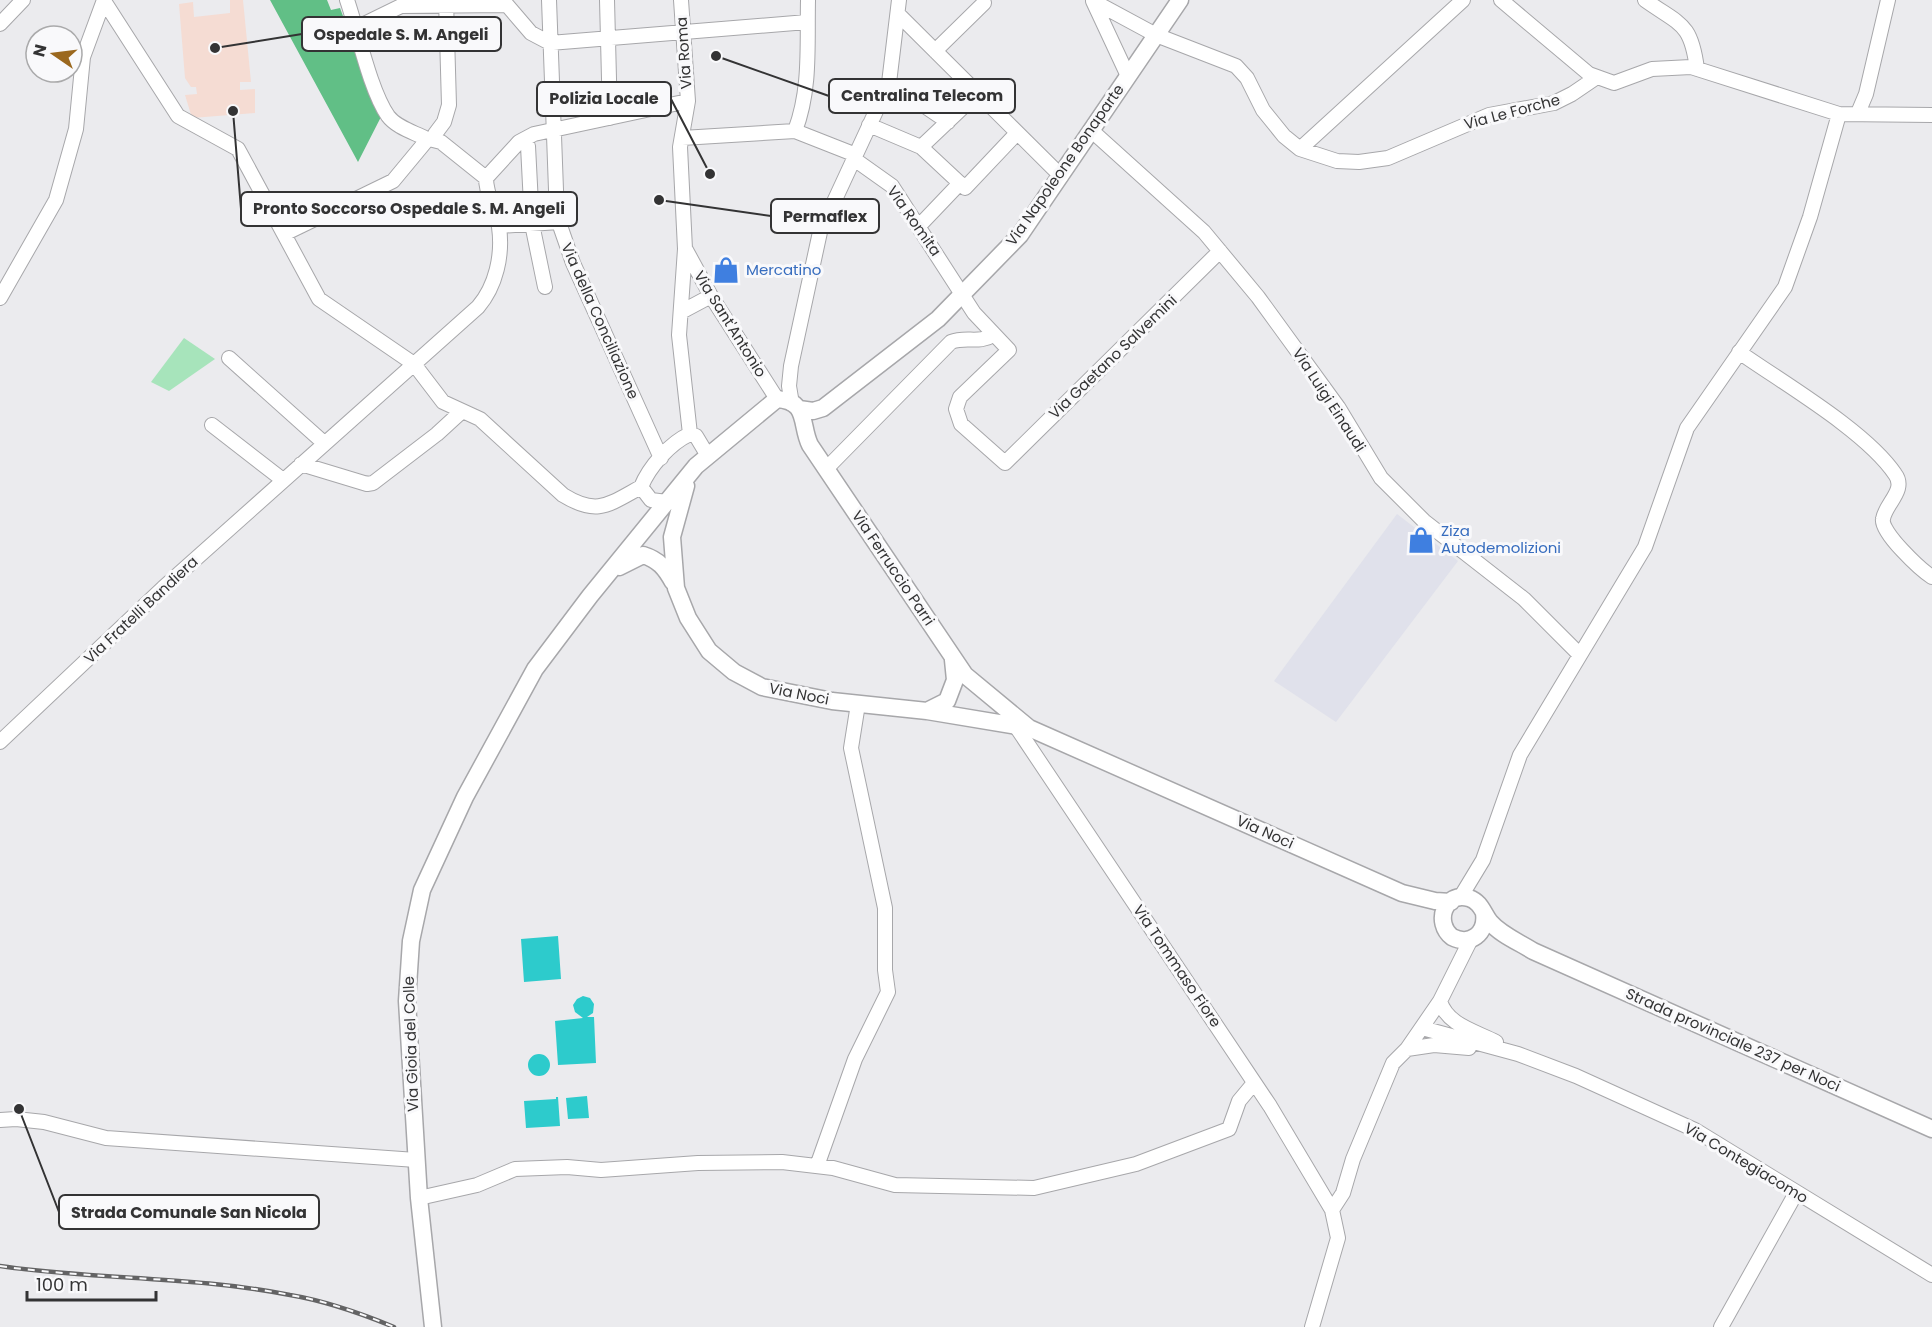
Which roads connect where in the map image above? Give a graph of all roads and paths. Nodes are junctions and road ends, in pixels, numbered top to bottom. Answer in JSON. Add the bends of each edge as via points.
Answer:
{"nodes":[{"id":1,"x":23,"y":0,"type":"edge"},
{"id":2,"x":104,"y":0,"type":"edge"},
{"id":3,"x":347,"y":0,"type":"edge"},
{"id":4,"x":549,"y":0,"type":"edge"},
{"id":5,"x":607,"y":0,"type":"edge"},
{"id":6,"x":681,"y":0,"type":"edge"},
{"id":7,"x":808,"y":0,"type":"edge"},
{"id":8,"x":899,"y":0,"type":"edge"},
{"id":9,"x":1180,"y":0,"type":"edge"},
{"id":10,"x":1463,"y":0,"type":"edge"},
{"id":11,"x":1501,"y":0,"type":"edge"},
{"id":12,"x":1645,"y":0,"type":"edge"},
{"id":13,"x":1888,"y":0,"type":"edge"},
{"id":14,"x":1093,"y":1,"type":"edge"},
{"id":15,"x":446,"y":3,"type":"edge"},
{"id":16,"x":989,"y":3,"type":"edge"},
{"id":17,"x":511,"y":4,"type":"edge"},
{"id":18,"x":898,"y":14,"type":"junction"},
{"id":19,"x":807,"y":22,"type":"junction"},
{"id":20,"x":0,"y":24,"type":"edge"},
{"id":21,"x":356,"y":28,"type":"junction"},
{"id":22,"x":683,"y":30,"type":"junction"},
{"id":23,"x":1156,"y":34,"type":"junction"},
{"id":24,"x":607,"y":38,"type":"junction"},
{"id":25,"x":550,"y":43,"type":"junction"},
{"id":26,"x":935,"y":51,"type":"junction"},
{"id":27,"x":1697,"y":69,"type":"junction"},
{"id":28,"x":1128,"y":76,"type":"junction"},
{"id":29,"x":1597,"y":77,"type":"junction"},
{"id":30,"x":978,"y":93,"type":"junction"},
{"id":31,"x":688,"y":101,"type":"junction"},
{"id":32,"x":929,"y":109,"type":"dead end"},
{"id":33,"x":1858,"y":113,"type":"junction"},
{"id":34,"x":1839,"y":114,"type":"junction"},
{"id":35,"x":1932,"y":115,"type":"edge"},
{"id":36,"x":610,"y":118,"type":"junction"},
{"id":37,"x":948,"y":122,"type":"junction"},
{"id":38,"x":869,"y":125,"type":"junction"},
{"id":39,"x":554,"y":130,"type":"junction"},
{"id":40,"x":795,"y":131,"type":"junction"},
{"id":41,"x":1092,"y":131,"type":"junction"},
{"id":42,"x":1017,"y":133,"type":"junction"},
{"id":43,"x":430,"y":138,"type":"junction"},
{"id":44,"x":682,"y":138,"type":"junction"},
{"id":45,"x":528,"y":146,"type":"dead end"},
{"id":46,"x":921,"y":147,"type":"junction"},
{"id":47,"x":1300,"y":149,"type":"junction"},
{"id":48,"x":855,"y":157,"type":"junction"},
{"id":49,"x":1061,"y":176,"type":"junction"},
{"id":50,"x":486,"y":178,"type":"junction"},
{"id":51,"x":963,"y":186,"type":"junction"},
{"id":52,"x":559,"y":222,"type":"junction"},
{"id":53,"x":532,"y":224,"type":"junction"},
{"id":54,"x":499,"y":226,"type":"junction"},
{"id":55,"x":919,"y":226,"type":"junction"},
{"id":56,"x":284,"y":234,"type":"junction"},
{"id":57,"x":685,"y":249,"type":"junction"},
{"id":58,"x":1221,"y":251,"type":"junction"},
{"id":59,"x":545,"y":287,"type":"dead end"},
{"id":60,"x":963,"y":293,"type":"junction"},
{"id":61,"x":711,"y":296,"type":"junction"},
{"id":62,"x":0,"y":298,"type":"edge"},
{"id":63,"x":681,"y":312,"type":"junction"},
{"id":64,"x":993,"y":335,"type":"junction"},
{"id":65,"x":1739,"y":352,"type":"junction"},
{"id":66,"x":229,"y":358,"type":"dead end"},
{"id":67,"x":414,"y":364,"type":"junction"},
{"id":68,"x":789,"y":404,"type":"junction"},
{"id":69,"x":823,"y":408,"type":"junction"},
{"id":70,"x":461,"y":412,"type":"junction"},
{"id":71,"x":213,"y":425,"type":"dead end"},
{"id":72,"x":690,"y":434,"type":"junction"},
{"id":73,"x":324,"y":444,"type":"junction"},
{"id":74,"x":810,"y":445,"type":"junction"},
{"id":75,"x":708,"y":456,"type":"junction"},
{"id":76,"x":661,"y":458,"type":"junction"},
{"id":77,"x":1005,"y":463,"type":"joint"},
{"id":78,"x":301,"y":464,"type":"junction"},
{"id":79,"x":826,"y":469,"type":"junction"},
{"id":80,"x":690,"y":474,"type":"junction"},
{"id":81,"x":283,"y":480,"type":"junction"},
{"id":82,"x":641,"y":487,"type":"junction"},
{"id":83,"x":667,"y":502,"type":"junction"},
{"id":84,"x":606,"y":576,"type":"junction"},
{"id":85,"x":1932,"y":577,"type":"edge"},
{"id":86,"x":676,"y":588,"type":"junction"},
{"id":87,"x":951,"y":655,"type":"junction"},
{"id":88,"x":1580,"y":655,"type":"junction"},
{"id":89,"x":858,"y":704,"type":"junction"},
{"id":90,"x":927,"y":711,"type":"junction"},
{"id":91,"x":1022,"y":726,"type":"junction"},
{"id":92,"x":0,"y":742,"type":"edge"},
{"id":93,"x":1484,"y":860,"type":"junction"},
{"id":94,"x":1402,"y":893,"type":"junction"},
{"id":95,"x":1455,"y":900,"type":"junction"},
{"id":96,"x":1482,"y":909,"type":"junction"},
{"id":97,"x":1447,"y":931,"type":"junction"},
{"id":98,"x":1474,"y":938,"type":"junction"},
{"id":99,"x":1533,"y":951,"type":"junction"},
{"id":100,"x":1440,"y":1001,"type":"junction"},
{"id":101,"x":1422,"y":1028,"type":"junction"},
{"id":102,"x":1407,"y":1049,"type":"junction"},
{"id":103,"x":1518,"y":1054,"type":"junction"},
{"id":104,"x":1254,"y":1083,"type":"junction"},
{"id":105,"x":0,"y":1120,"type":"edge"},
{"id":106,"x":1932,"y":1129,"type":"edge"},
{"id":107,"x":416,"y":1160,"type":"junction"},
{"id":108,"x":817,"y":1166,"type":"junction"},
{"id":109,"x":1796,"y":1193,"type":"junction"},
{"id":110,"x":418,"y":1198,"type":"junction"},
{"id":111,"x":1332,"y":1210,"type":"junction"},
{"id":112,"x":1932,"y":1275,"type":"edge"},
{"id":113,"x":433,"y":1327,"type":"edge"},
{"id":114,"x":1312,"y":1327,"type":"edge"},
{"id":115,"x":1721,"y":1327,"type":"edge"}],
"edges":[{"from":1,"to":20,"type":"street"},
{"from":2,"to":56,"type":"street","via":[[178,116],[238,149]]},
{"from":2,"to":62,"type":"street","via":[[83,57],[76,129],[56,200]]},
{"from":3,"to":21,"type":"street"},
{"from":4,"to":25,"type":"street","name":"Via della Conciliazione"},
{"from":5,"to":24,"type":"street"},
{"from":6,"to":22,"type":"street","name":"Via Roma"},
{"from":7,"to":19,"type":"street"},
{"from":8,"to":18,"type":"street"},
{"from":9,"to":23,"type":"main road","name":"Via Napoleone Bonaparte"},
{"from":10,"to":47,"type":"street"},
{"from":11,"to":29,"type":"street"},
{"from":12,"to":27,"type":"street","via":[[1682,24],[1693,42]]},
{"from":13,"to":33,"type":"street"},
{"from":14,"to":23,"type":"street","name":"Via Le Forche"},
{"from":14,"to":28,"type":"street"},
{"from":15,"to":17,"type":"street"},
{"from":15,"to":21,"type":"street","via":[[401,6]]},
{"from":15,"to":43,"type":"street","via":[[449,105],[444,122]]},
{"from":16,"to":26,"type":"street"},
{"from":17,"to":25,"type":"street","via":[[531,33]]},
{"from":18,"to":26,"type":"street"},
{"from":18,"to":38,"type":"street","via":[[889,83]]},
{"from":19,"to":22,"type":"street"},
{"from":19,"to":40,"type":"street","via":[[804,106]]},
{"from":21,"to":43,"type":"street","via":[[389,117]]},
{"from":22,"to":24,"type":"street"},
{"from":22,"to":31,"type":"street","name":"Via Roma"},
{"from":23,"to":28,"type":"main road","name":"Via Napoleone Bonaparte"},
{"from":23,"to":47,"type":"street","name":"Via Le Forche","via":[[1236,66],[1273,124]]},
{"from":24,"to":25,"type":"street"},
{"from":24,"to":36,"type":"street"},
{"from":25,"to":39,"type":"street","name":"Via della Conciliazione"},
{"from":26,"to":30,"type":"street"},
{"from":27,"to":29,"type":"street","via":[[1652,69],[1614,83]]},
{"from":27,"to":34,"type":"street"},
{"from":28,"to":41,"type":"main road","name":"Via Napoleone Bonaparte"},
{"from":29,"to":47,"type":"street","name":"Via Le Forche","via":[[1554,103],[1489,115],[1388,158],[1337,161]]},
{"from":30,"to":37,"type":"street"},
{"from":30,"to":42,"type":"street"},
{"from":31,"to":36,"type":"street"},
{"from":31,"to":44,"type":"street","name":"Via Roma"},
{"from":32,"to":37,"type":"street"},
{"from":33,"to":34,"type":"street"},
{"from":33,"to":35,"type":"street"},
{"from":34,"to":65,"type":"street","via":[[1810,217],[1785,286]]},
{"from":36,"to":39,"type":"street"},
{"from":37,"to":46,"type":"street"},
{"from":38,"to":46,"type":"street"},
{"from":38,"to":48,"type":"street"},
{"from":39,"to":50,"type":"street","via":[[519,142]]},
{"from":39,"to":52,"type":"street","name":"Via della Conciliazione"},
{"from":40,"to":44,"type":"street"},
{"from":40,"to":48,"type":"street","name":"Via Romita"},
{"from":41,"to":49,"type":"main road","name":"Via Napoleone Bonaparte"},
{"from":41,"to":58,"type":"street","name":"Via Luigi Einaudi"},
{"from":42,"to":49,"type":"street"},
{"from":42,"to":51,"type":"street"},
{"from":43,"to":50,"type":"street","via":[[441,142]]},
{"from":43,"to":56,"type":"street","via":[[393,181]]},
{"from":44,"to":57,"type":"street","name":"Via Roma"},
{"from":45,"to":53,"type":"street"},
{"from":46,"to":51,"type":"street"},
{"from":48,"to":55,"type":"street","name":"Via Romita","via":[[892,186]]},
{"from":48,"to":68,"type":"street","via":[[820,232],[791,366]]},
{"from":49,"to":60,"type":"main road","name":"Via Napoleone Bonaparte","via":[[1020,235]]},
{"from":50,"to":54,"type":"street","via":[[486,191]]},
{"from":51,"to":55,"type":"street"},
{"from":52,"to":53,"type":"street"},
{"from":52,"to":76,"type":"street","name":"Via della Conciliazione","via":[[573,263]]},
{"from":53,"to":54,"type":"street"},
{"from":53,"to":59,"type":"street"},
{"from":54,"to":67,"type":"street","name":"Via Fratelli Bandiera","via":[[498,263],[490,293]]},
{"from":55,"to":60,"type":"street","name":"Via Romita"},
{"from":56,"to":67,"type":"street","via":[[319,299]]},
{"from":57,"to":61,"type":"street","name":"Via Sant'Antonio"},
{"from":57,"to":63,"type":"street","name":"Via Roma"},
{"from":58,"to":77,"type":"street","name":"Via Gaetano Salvemini"},
{"from":58,"to":88,"type":"street","name":"Via Luigi Einaudi","via":[[1338,407],[1381,478],[1424,522],[1524,599]]},
{"from":60,"to":64,"type":"street","name":"Via Romita"},
{"from":60,"to":69,"type":"main road","name":"Via Napoleone Bonaparte","via":[[938,319]]},
{"from":61,"to":63,"type":"street"},
{"from":61,"to":68,"type":"street","name":"Via Sant'Antonio"},
{"from":63,"to":72,"type":"street","name":"Via Roma","via":[[679,335]]},
{"from":64,"to":77,"type":"street","name":"Via Romita","via":[[1009,350],[960,397],[956,409],[961,424]]},
{"from":64,"to":79,"type":"street","via":[[981,341],[962,338],[951,342]]},
{"from":65,"to":85,"type":"street","via":[[1861,438],[1896,475],[1899,487],[1882,520],[1884,531]]},
{"from":65,"to":88,"type":"street","via":[[1687,428],[1645,547]]},
{"from":66,"to":73,"type":"street"},
{"from":67,"to":70,"type":"street","via":[[443,402]]},
{"from":67,"to":73,"type":"street","name":"Via Fratelli Bandiera"},
{"from":68,"to":69,"type":"main road","via":[[813,411]]},
{"from":68,"to":74,"type":"main road","name":"Via Ferruccio Parri","via":[[803,414]]},
{"from":68,"to":75,"type":"main road"},
{"from":69,"to":74,"type":"main road","name":"Via Napoleone Bonaparte"},
{"from":70,"to":78,"type":"street","via":[[373,483]]},
{"from":70,"to":82,"type":"street","via":[[480,419],[579,505],[591,508],[612,502]]},
{"from":71,"to":81,"type":"street"},
{"from":72,"to":75,"type":"street","via":[[696,436]]},
{"from":72,"to":76,"type":"street"},
{"from":73,"to":78,"type":"street","name":"Via Fratelli Bandiera"},
{"from":74,"to":79,"type":"main road","name":"Via Ferruccio Parri"},
{"from":75,"to":80,"type":"main road"},
{"from":76,"to":82,"type":"street"},
{"from":78,"to":81,"type":"street","name":"Via Fratelli Bandiera"},
{"from":79,"to":87,"type":"main road","name":"Via Ferruccio Parri"},
{"from":80,"to":83,"type":"main road"},
{"from":80,"to":86,"type":"main road","name":"Via Noci","via":[[672,537]]},
{"from":81,"to":92,"type":"street","name":"Via Fratelli Bandiera"},
{"from":82,"to":83,"type":"street","via":[[651,500]]},
{"from":83,"to":84,"type":"main road"},
{"from":84,"to":86,"type":"main road","via":[[643,555],[655,558]]},
{"from":84,"to":107,"type":"main road","name":"Via Gioia del Colle","via":[[535,669],[465,798],[422,890],[411,940],[407,1000]]},
{"from":86,"to":89,"type":"main road","name":"Via Noci","via":[[688,618],[710,651],[734,672],[762,687]]},
{"from":87,"to":90,"type":"main road","via":[[956,669],[953,689],[947,701]]},
{"from":87,"to":91,"type":"main road","name":"Via Ferruccio Parri"},
{"from":88,"to":93,"type":"street","via":[[1520,755]]},
{"from":89,"to":90,"type":"main road","name":"Via Noci"},
{"from":89,"to":108,"type":"street","via":[[851,748],[885,908],[888,992],[855,1059]]},
{"from":90,"to":91,"type":"main road","name":"Via Noci"},
{"from":91,"to":94,"type":"main road","name":"Via Noci"},
{"from":91,"to":104,"type":"street","name":"Via Tommaso Fiore"},
{"from":93,"to":95,"type":"street"},
{"from":93,"to":96,"type":"street","via":[[1478,893]]},
{"from":94,"to":95,"type":"main road","name":"Via Noci"},
{"from":94,"to":97,"type":"main road","name":"Via Noci"},
{"from":95,"to":96,"type":"main road","via":[[1470,899]]},
{"from":95,"to":97,"type":"main road","via":[[1442,915]]},
{"from":96,"to":98,"type":"main road","via":[[1483,929]]},
{"from":96,"to":99,"type":"main road","name":"Strada provinciale 237 per Noci","via":[[1504,934]]},
{"from":97,"to":98,"type":"main road","via":[[1461,941]]},
{"from":97,"to":100,"type":"street","via":[[1452,959]]},
{"from":98,"to":99,"type":"main road","name":"Strada provinciale 237 per Noci"},
{"from":98,"to":100,"type":"street"},
{"from":99,"to":106,"type":"main road","name":"Strada provinciale 237 per Noci"},
{"from":100,"to":101,"type":"street"},
{"from":100,"to":103,"type":"street","name":"Via Contegiacomo","via":[[1443,1012],[1454,1021]]},
{"from":101,"to":102,"type":"street"},
{"from":101,"to":103,"type":"street","name":"Via Contegiacomo"},
{"from":102,"to":103,"type":"street","name":"Via Contegiacomo","via":[[1452,1046]]},
{"from":102,"to":111,"type":"street","via":[[1393,1063],[1343,1192]]},
{"from":103,"to":109,"type":"street","name":"Via Contegiacomo","via":[[1695,1130]]},
{"from":104,"to":108,"type":"street","via":[[1239,1101],[1229,1129],[1136,1164],[1034,1188],[895,1185]]},
{"from":104,"to":111,"type":"street","name":"Via Tommaso Fiore"},
{"from":105,"to":107,"type":"street","via":[[45,1122],[106,1138]]},
{"from":107,"to":110,"type":"main road","name":"Via Gioia del Colle"},
{"from":108,"to":110,"type":"street","via":[[782,1162],[602,1170],[515,1169],[477,1185]]},
{"from":109,"to":112,"type":"street","name":"Via Contegiacomo"},
{"from":109,"to":115,"type":"street"},
{"from":110,"to":113,"type":"main road","name":"Via Gioia del Colle"},
{"from":111,"to":114,"type":"street","via":[[1338,1238]]}]}
